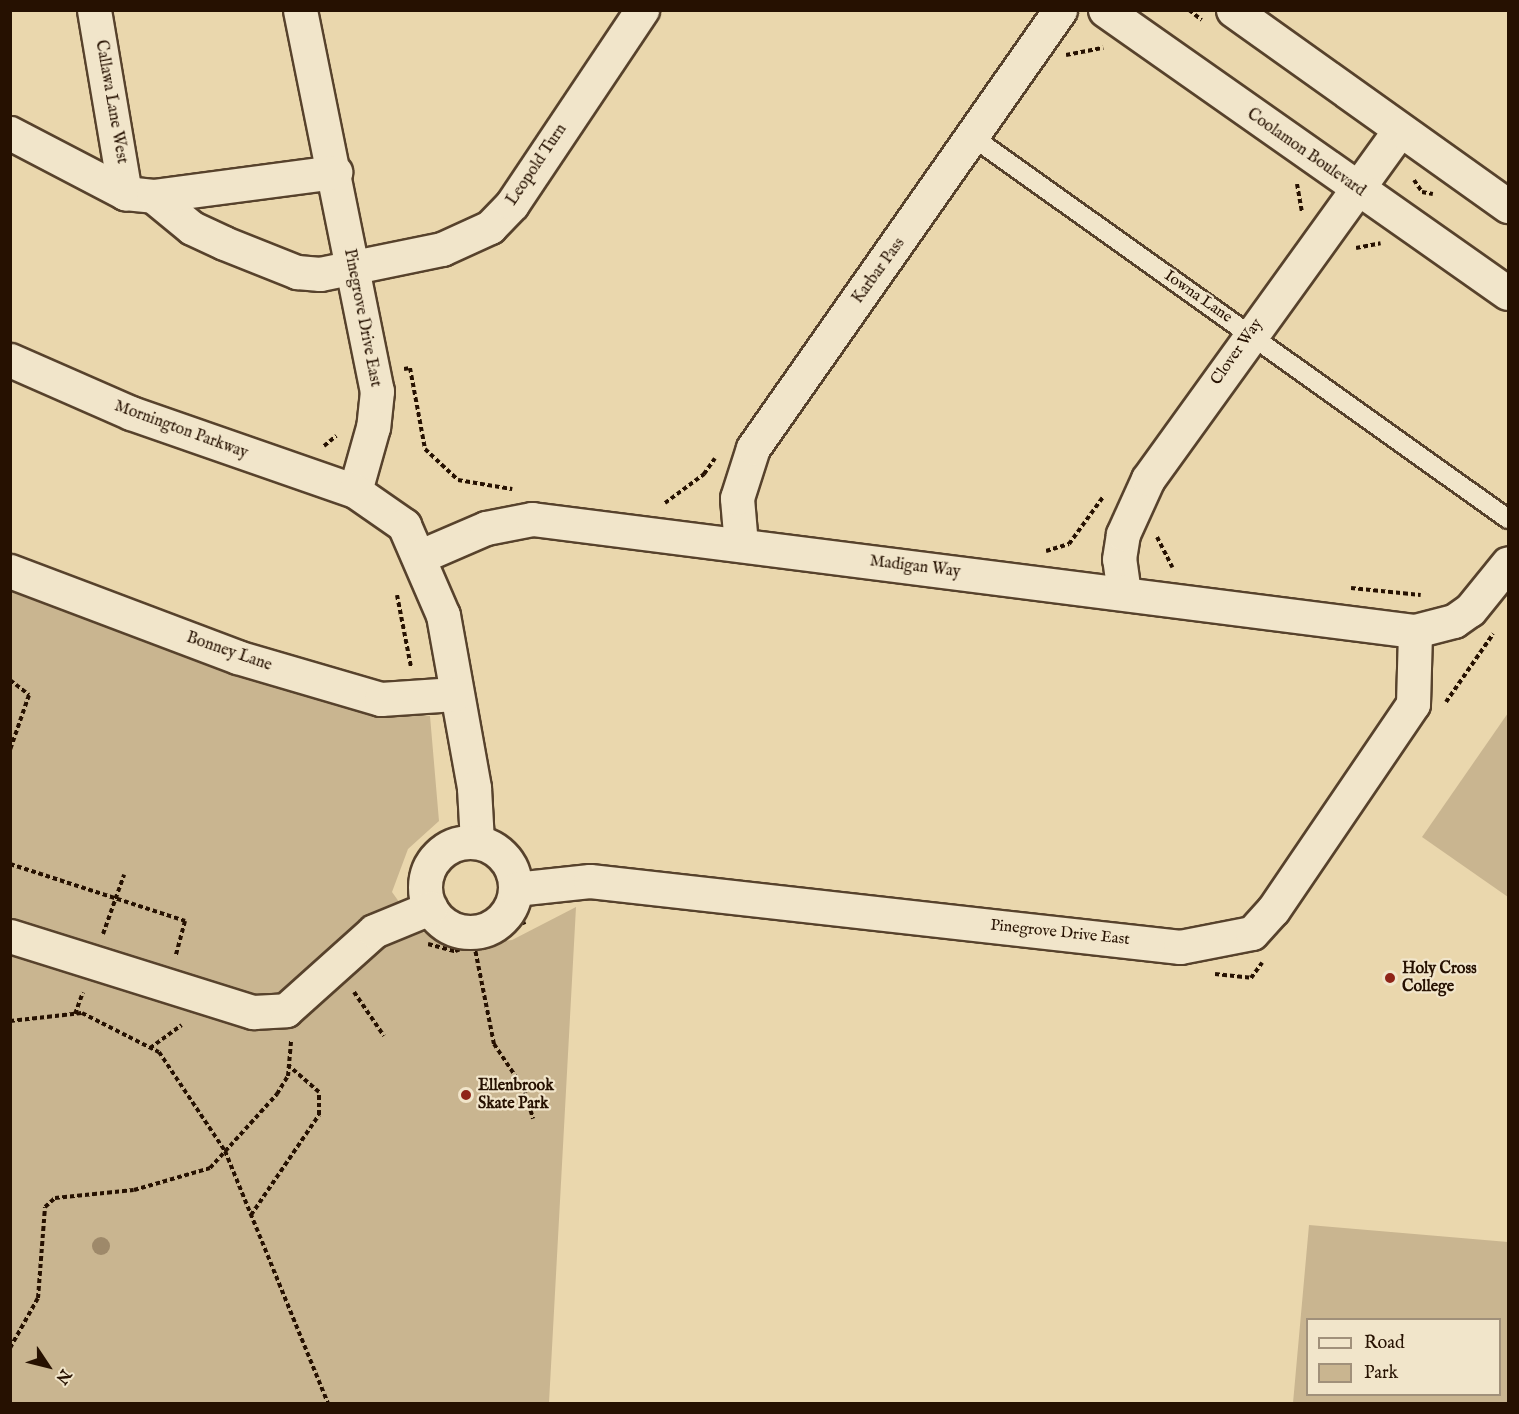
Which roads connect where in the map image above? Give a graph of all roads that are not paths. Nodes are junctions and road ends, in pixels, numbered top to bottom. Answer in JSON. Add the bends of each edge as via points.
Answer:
{"nodes":[{"id":1,"x":94,"y":10,"type":"edge"},
{"id":2,"x":300,"y":10,"type":"edge"},
{"id":3,"x":642,"y":10,"type":"edge"},
{"id":4,"x":1060,"y":10,"type":"edge"},
{"id":5,"x":1105,"y":10,"type":"edge"},
{"id":6,"x":1233,"y":10,"type":"edge"},
{"id":7,"x":1400,"y":130,"type":"junction"},
{"id":8,"x":10,"y":133,"type":"edge"},
{"id":9,"x":974,"y":138,"type":"junction"},
{"id":10,"x":335,"y":172,"type":"junction"},
{"id":11,"x":1357,"y":190,"type":"junction"},
{"id":12,"x":139,"y":195,"type":"junction"},
{"id":13,"x":1509,"y":206,"type":"edge"},
{"id":14,"x":352,"y":266,"type":"junction"},
{"id":15,"x":1509,"y":293,"type":"edge"},
{"id":16,"x":1249,"y":333,"type":"junction"},
{"id":17,"x":10,"y":360,"type":"edge"},
{"id":18,"x":355,"y":491,"type":"junction"},
{"id":19,"x":1509,"y":519,"type":"edge"},
{"id":20,"x":741,"y":545,"type":"junction"},
{"id":21,"x":421,"y":556,"type":"junction"},
{"id":22,"x":1509,"y":563,"type":"edge"},
{"id":23,"x":10,"y":571,"type":"edge"},
{"id":24,"x":1124,"y":593,"type":"junction"},
{"id":25,"x":1415,"y":631,"type":"junction"},
{"id":26,"x":455,"y":694,"type":"junction"},
{"id":27,"x":477,"y":843,"type":"junction"},
{"id":28,"x":515,"y":889,"type":"junction"},
{"id":29,"x":430,"y":908,"type":"junction"},
{"id":30,"x":10,"y":936,"type":"edge"}],
"edges":[{"from":1,"to":12,"type":"street","name":"Callawa Lane West"},
{"from":2,"to":10,"type":"street","name":"Pinegrove Drive East"},
{"from":3,"to":14,"type":"street","name":"Leopold Turn","via":[[512,204],[490,227],[442,249]]},
{"from":4,"to":9,"type":"street","name":"Karbar Pass"},
{"from":5,"to":11,"type":"street","name":"Coolamon Boulevard"},
{"from":6,"to":7,"type":"street"},
{"from":7,"to":11,"type":"street","name":"Clover Way"},
{"from":7,"to":13,"type":"street"},
{"from":8,"to":12,"type":"street","name":"Leopold Turn"},
{"from":9,"to":16,"type":"lane","name":"Iowna Lane"},
{"from":9,"to":20,"type":"street","name":"Karbar Pass","via":[[753,447],[737,498]]},
{"from":10,"to":12,"type":"street"},
{"from":10,"to":14,"type":"street","name":"Pinegrove Drive East"},
{"from":11,"to":15,"type":"street","name":"Coolamon Boulevard"},
{"from":11,"to":16,"type":"street","name":"Clover Way"},
{"from":12,"to":14,"type":"street","name":"Leopold Turn","via":[[192,228],[297,272]]},
{"from":14,"to":18,"type":"street","name":"Pinegrove Drive East","via":[[374,373],[373,427]]},
{"from":16,"to":19,"type":"lane","name":"Iowna Lane"},
{"from":16,"to":24,"type":"street","name":"Clover Way","via":[[1132,507],[1119,559]]},
{"from":17,"to":18,"type":"street","name":"Mornington Parkway","via":[[131,413]]},
{"from":18,"to":21,"type":"street","via":[[404,525]]},
{"from":20,"to":21,"type":"street","name":"Madigan Way","via":[[532,519],[486,528]]},
{"from":20,"to":24,"type":"street","name":"Madigan Way"},
{"from":21,"to":26,"type":"street","via":[[443,615]]},
{"from":22,"to":25,"type":"street","via":[[1470,610],[1454,621]]},
{"from":23,"to":26,"type":"street","name":"Bonney Lane","via":[[237,657],[381,699]]},
{"from":24,"to":25,"type":"street","name":"Madigan Way"},
{"from":25,"to":28,"type":"street","name":"Pinegrove Drive East","via":[[1413,704],[1274,910],[1252,933],[1180,947],[590,881]]},
{"from":26,"to":27,"type":"street","via":[[474,788]]},
{"from":27,"to":28,"type":"street","via":[[508,864]]},
{"from":27,"to":29,"type":"street","via":[[450,848],[430,867],[425,895]]},
{"from":28,"to":29,"type":"street","via":[[504,917],[480,932],[451,928]]},
{"from":29,"to":30,"type":"street","via":[[374,931],[286,1010],[253,1012]]}]}
